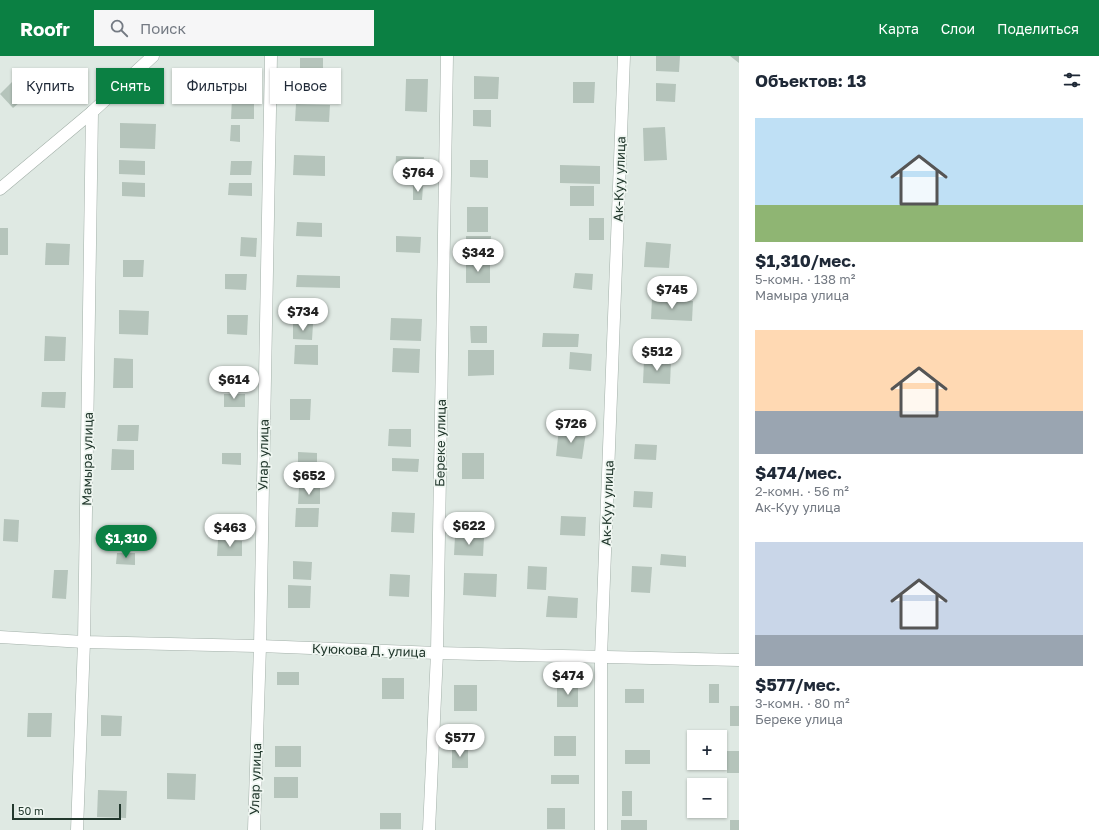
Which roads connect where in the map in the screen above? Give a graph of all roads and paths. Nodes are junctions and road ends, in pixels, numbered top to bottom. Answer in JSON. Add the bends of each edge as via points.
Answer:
{"nodes":[{"id":1,"x":153,"y":56,"type":"edge"},
{"id":2,"x":271,"y":56,"type":"edge"},
{"id":3,"x":447,"y":56,"type":"edge"},
{"id":4,"x":624,"y":56,"type":"edge"},
{"id":5,"x":92,"y":112,"type":"junction"},
{"id":6,"x":0,"y":189,"type":"edge"},
{"id":7,"x":0,"y":637,"type":"edge"},
{"id":8,"x":84,"y":642,"type":"junction"},
{"id":9,"x":260,"y":646,"type":"junction"},
{"id":10,"x":437,"y":653,"type":"junction"},
{"id":11,"x":601,"y":656,"type":"junction"},
{"id":12,"x":739,"y":660,"type":"edge"},
{"id":13,"x":77,"y":830,"type":"edge"},
{"id":14,"x":254,"y":830,"type":"edge"},
{"id":15,"x":429,"y":830,"type":"edge"},
{"id":16,"x":601,"y":830,"type":"edge"}],
"edges":[{"from":1,"to":5,"type":"street"},
{"from":2,"to":9,"type":"street","name":"Улар улица"},
{"from":3,"to":10,"type":"street","name":"Береке улица"},
{"from":4,"to":11,"type":"street","name":"Ак-Куу улица"},
{"from":5,"to":6,"type":"street"},
{"from":5,"to":8,"type":"street","name":"Мамыра улица"},
{"from":7,"to":8,"type":"street","name":"Куюкова Д. улица"},
{"from":8,"to":9,"type":"street","name":"Куюкова Д. улица"},
{"from":8,"to":13,"type":"street","name":"Мамыра улица"},
{"from":9,"to":10,"type":"street","name":"Куюкова Д. улица"},
{"from":9,"to":14,"type":"street","name":"Улар улица"},
{"from":10,"to":11,"type":"street","name":"Куюкова Д. улица"},
{"from":10,"to":15,"type":"street","name":"Береке улица"},
{"from":11,"to":12,"type":"street","name":"Куюкова Д. улица"},
{"from":11,"to":16,"type":"street","name":"Ак-Куу улица"}]}
